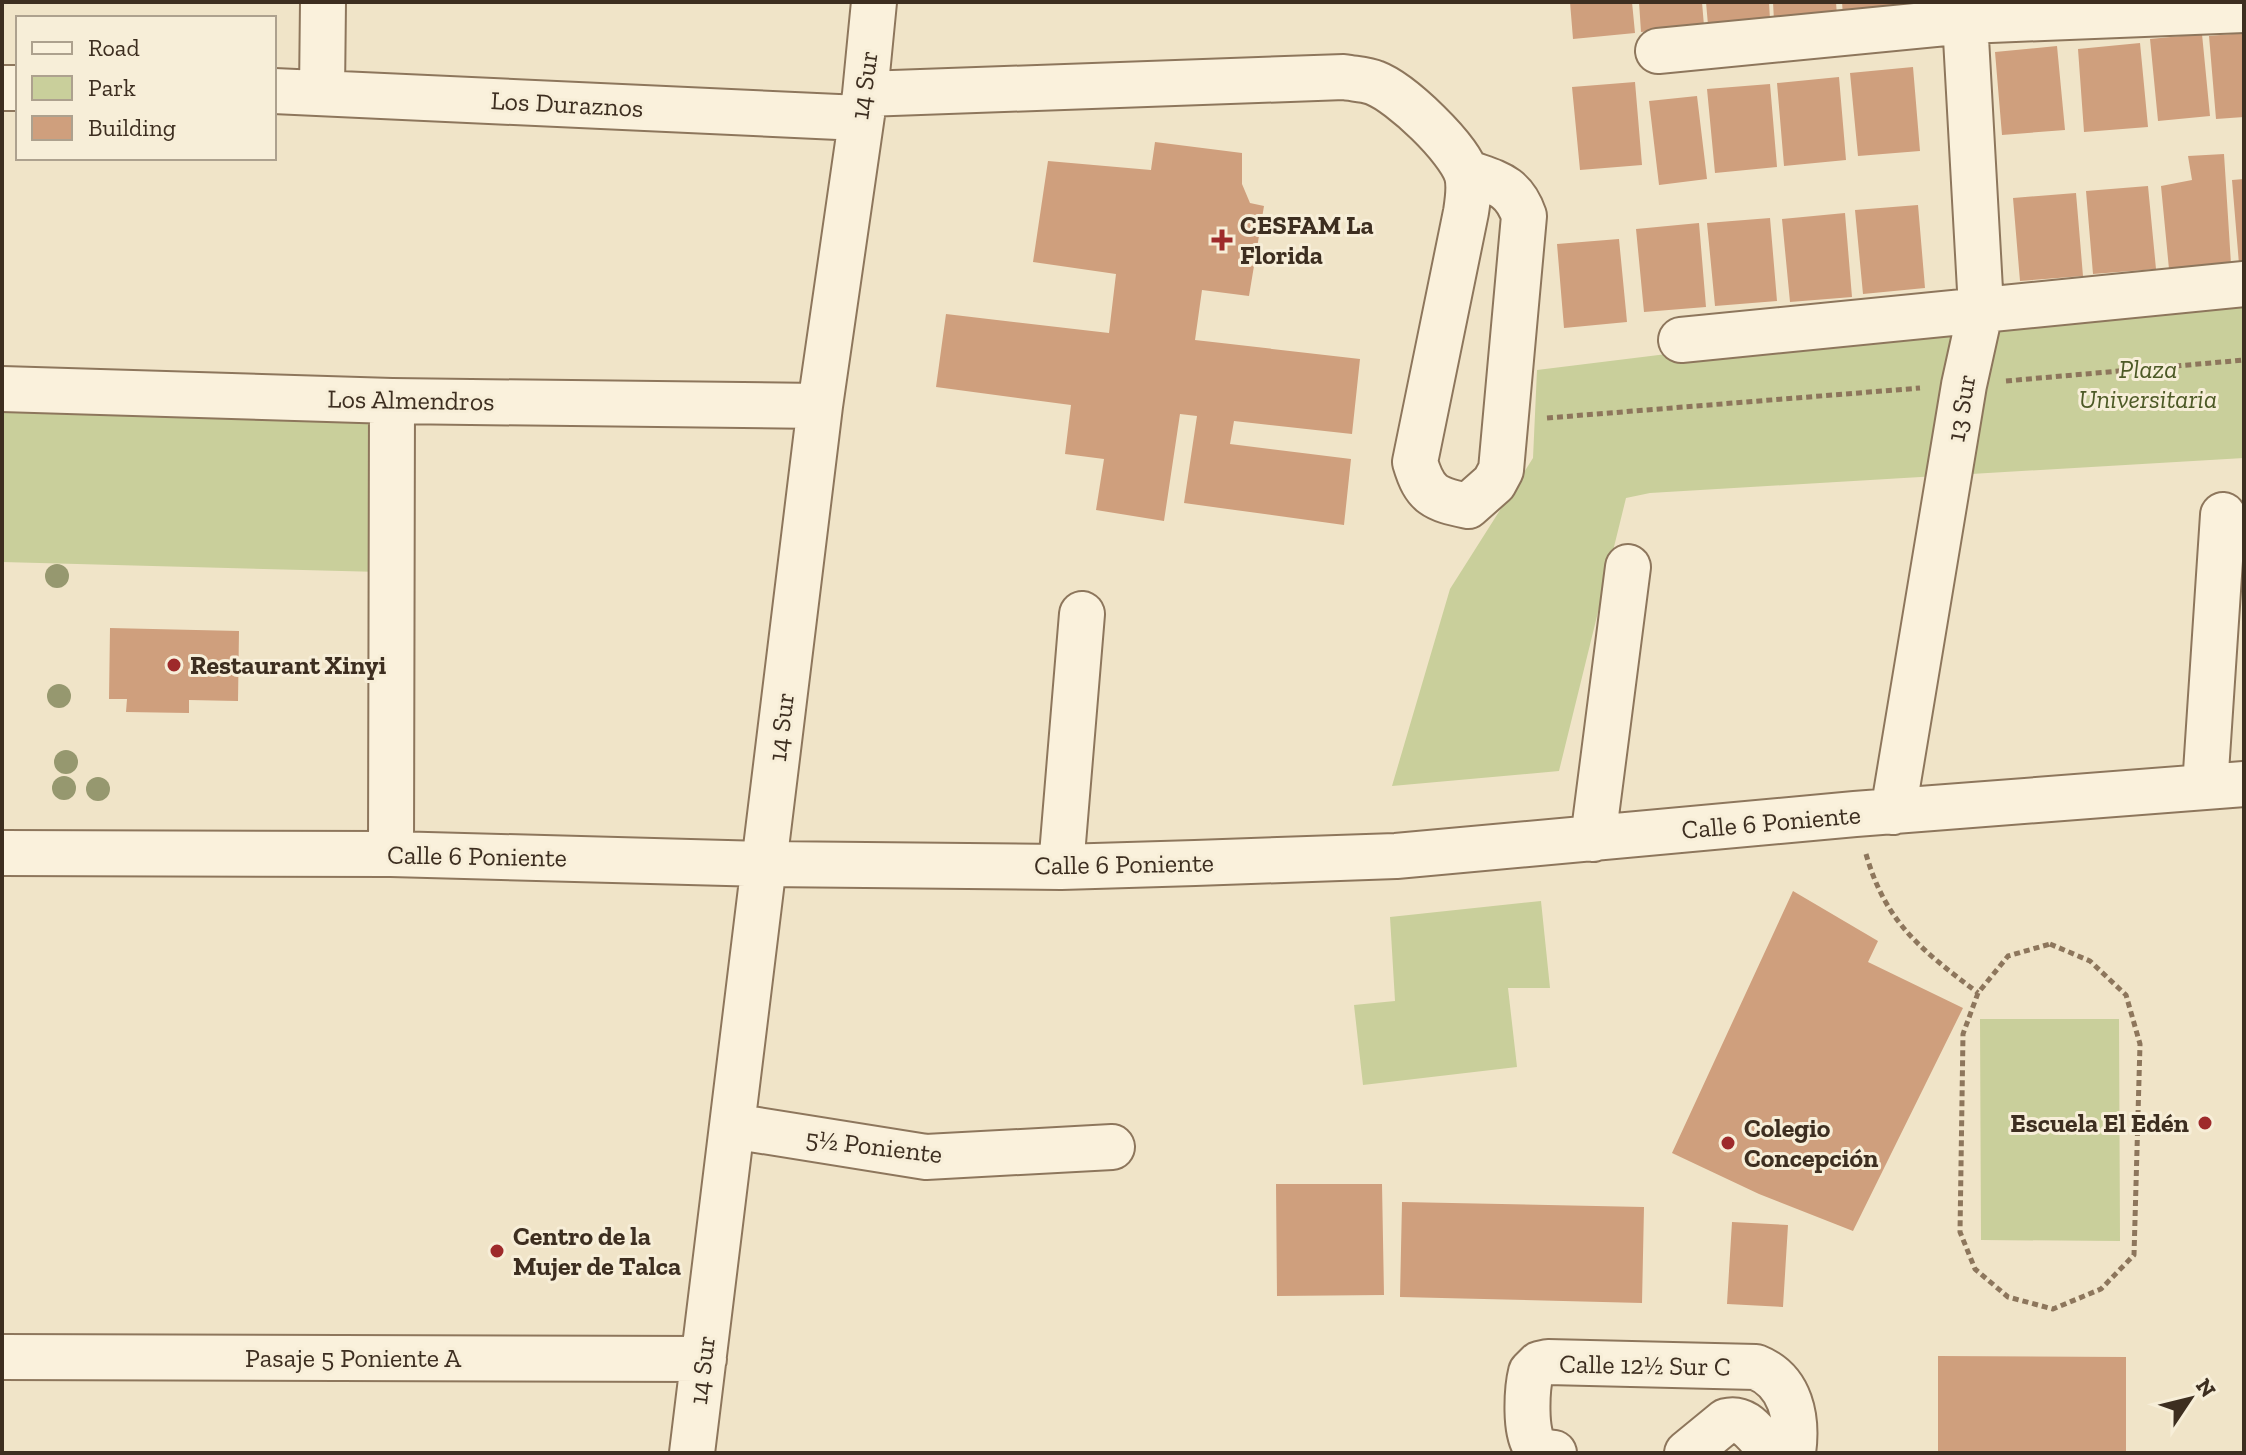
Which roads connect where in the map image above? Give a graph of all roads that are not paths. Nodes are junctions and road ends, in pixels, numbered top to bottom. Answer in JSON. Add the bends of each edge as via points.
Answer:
{"nodes":[{"id":1,"x":323,"y":2,"type":"edge"},
{"id":2,"x":874,"y":2,"type":"edge"},
{"id":3,"x":2244,"y":10,"type":"edge"},
{"id":4,"x":1965,"y":11,"type":"edge"},
{"id":5,"x":1658,"y":51,"type":"dead end"},
{"id":6,"x":276,"y":91,"type":"edge"},
{"id":7,"x":322,"y":92,"type":"junction"},
{"id":8,"x":863,"y":106,"type":"junction"},
{"id":9,"x":1466,"y":172,"type":"junction"},
{"id":10,"x":2244,"y":284,"type":"edge"},
{"id":11,"x":1981,"y":308,"type":"junction"},
{"id":12,"x":1681,"y":340,"type":"dead end"},
{"id":13,"x":2,"y":389,"type":"edge"},
{"id":14,"x":392,"y":401,"type":"junction"},
{"id":15,"x":820,"y":406,"type":"junction"},
{"id":16,"x":2223,"y":515,"type":"dead end"},
{"id":17,"x":1628,"y":567,"type":"dead end"},
{"id":18,"x":1082,"y":614,"type":"dead end"},
{"id":19,"x":2224,"y":786,"type":"edge"},
{"id":20,"x":1874,"y":813,"type":"junction"},
{"id":21,"x":1593,"y":839,"type":"junction"},
{"id":22,"x":2,"y":853,"type":"edge"},
{"id":23,"x":391,"y":854,"type":"junction"},
{"id":24,"x":765,"y":864,"type":"junction"},
{"id":25,"x":1061,"y":867,"type":"junction"},
{"id":26,"x":732,"y":1126,"type":"junction"},
{"id":27,"x":1112,"y":1147,"type":"dead end"},
{"id":28,"x":2,"y":1357,"type":"edge"},
{"id":29,"x":704,"y":1359,"type":"junction"},
{"id":30,"x":692,"y":1453,"type":"edge"},
{"id":31,"x":1554,"y":1453,"type":"edge"},
{"id":32,"x":1687,"y":1453,"type":"edge"},
{"id":33,"x":1776,"y":1453,"type":"edge"},
{"id":34,"x":1793,"y":1453,"type":"edge"}],
"edges":[{"from":1,"to":7,"type":"street"},
{"from":2,"to":8,"type":"street","name":"14 Sur"},
{"from":3,"to":4,"type":"street"},
{"from":4,"to":5,"type":"street"},
{"from":4,"to":11,"type":"street","name":"13 Sur"},
{"from":6,"to":7,"type":"street","name":"Los Duraznos"},
{"from":7,"to":8,"type":"street","name":"Los Duraznos"},
{"from":8,"to":9,"type":"street","name":"Los Duraznos","via":[[1344,77],[1372,81],[1408,104]]},
{"from":8,"to":15,"type":"street","name":"14 Sur"},
{"from":9,"to":9,"type":"street","via":[[1466,212],[1415,462],[1421,481],[1438,500],[1468,506],[1501,470],[1524,216],[1508,187]]},
{"from":10,"to":11,"type":"street"},
{"from":11,"to":12,"type":"street"},
{"from":11,"to":20,"type":"street","name":"13 Sur"},
{"from":13,"to":14,"type":"street","name":"Los Almendros"},
{"from":14,"to":15,"type":"street","name":"Los Almendros"},
{"from":14,"to":23,"type":"street"},
{"from":15,"to":24,"type":"street","name":"14 Sur"},
{"from":16,"to":19,"type":"street"},
{"from":17,"to":21,"type":"street"},
{"from":18,"to":25,"type":"street"},
{"from":19,"to":20,"type":"street","name":"Calle 6 Poniente"},
{"from":20,"to":21,"type":"street","name":"Calle 6 Poniente"},
{"from":21,"to":25,"type":"street","name":"Calle 6 Poniente","via":[[1396,856]]},
{"from":22,"to":23,"type":"street","name":"Calle 6 Poniente"},
{"from":23,"to":24,"type":"street","name":"Calle 6 Poniente"},
{"from":24,"to":25,"type":"street","name":"Calle 6 Poniente"},
{"from":24,"to":26,"type":"street","name":"14 Sur"},
{"from":26,"to":27,"type":"street","name":"5½ Poniente","via":[[926,1157]]},
{"from":26,"to":29,"type":"street","name":"14 Sur"},
{"from":28,"to":29,"type":"street","name":"Pasaje 5 Poniente A"},
{"from":29,"to":30,"type":"street","name":"14 Sur"},
{"from":31,"to":34,"type":"street","name":"Calle 12½ Sur C","via":[[1534,1445],[1528,1430],[1531,1372],[1548,1362],[1756,1367],[1770,1373],[1791,1402]]},
{"from":32,"to":33,"type":"street","name":"Calle 12½ Sur C","via":[[1734,1420],[1749,1426]]}]}
